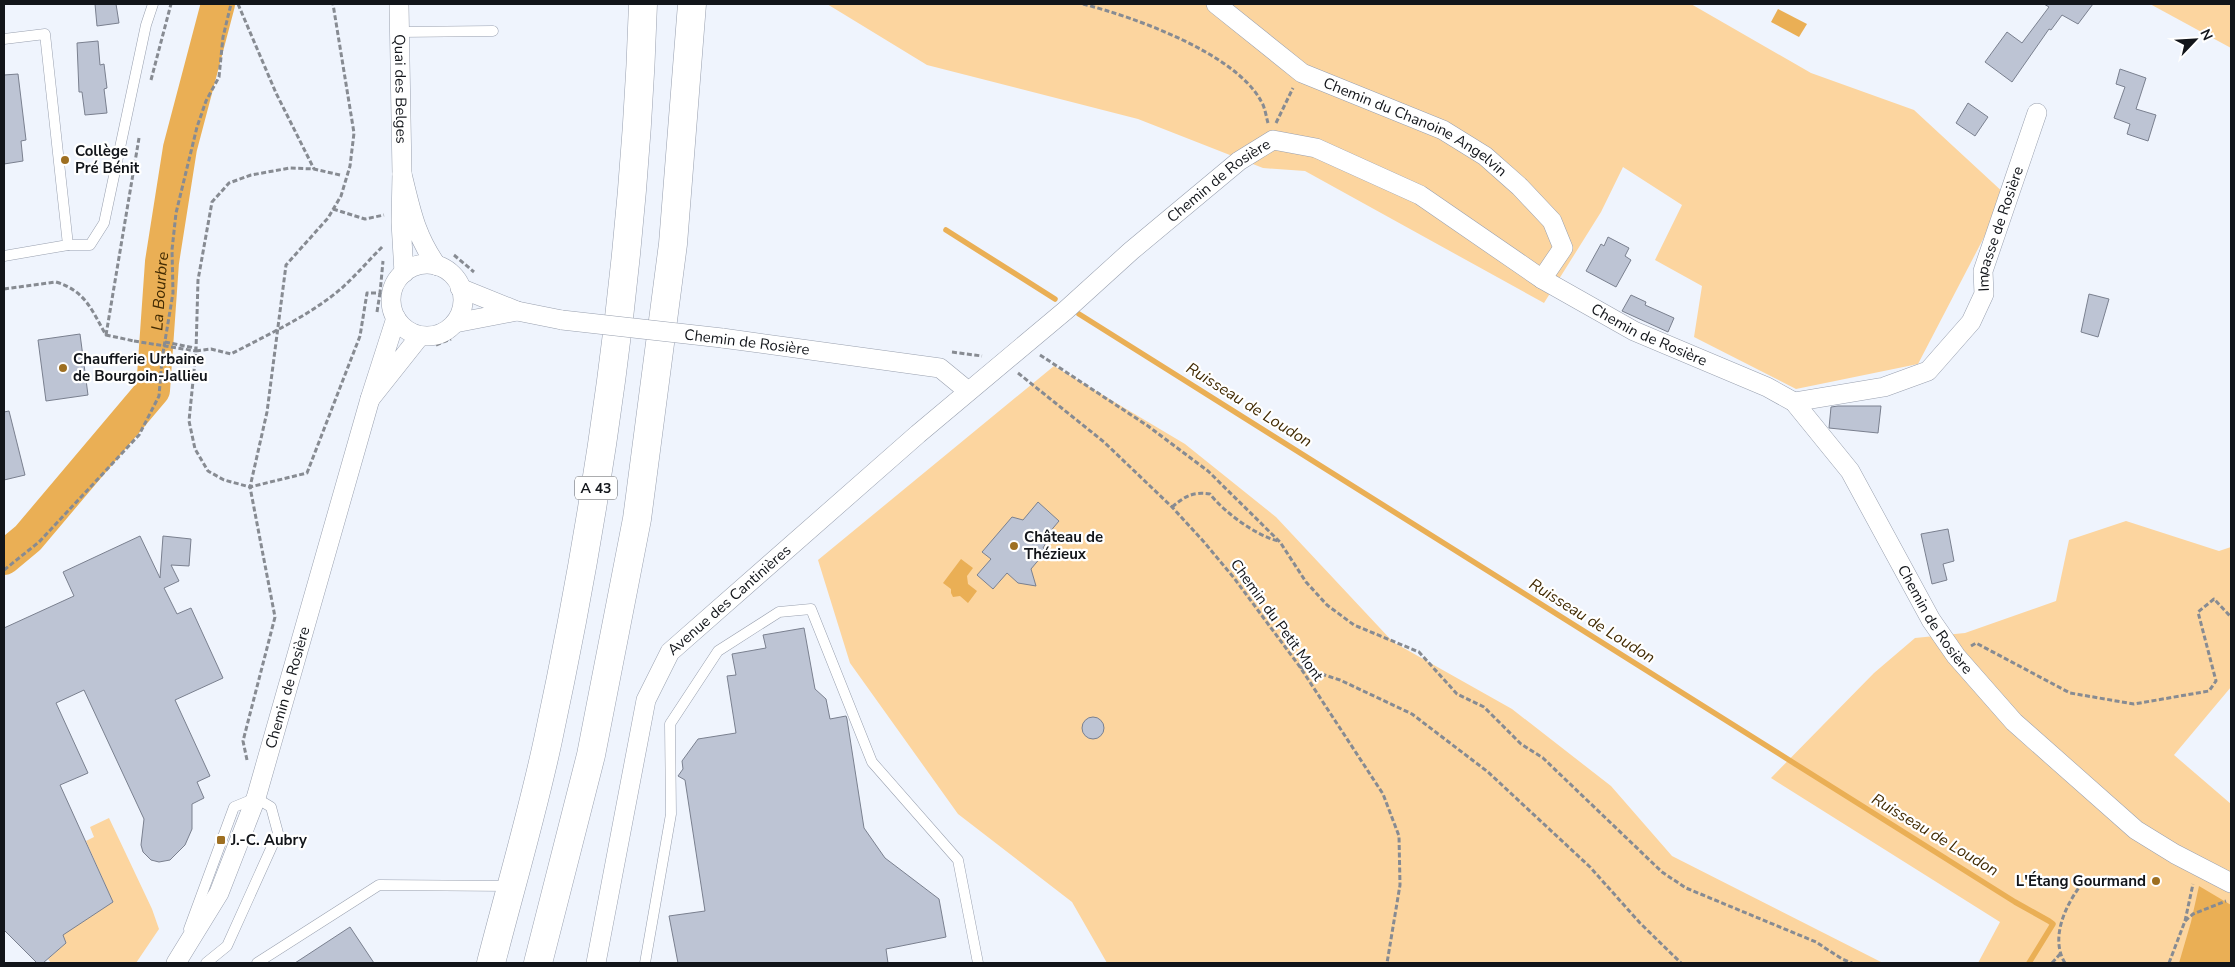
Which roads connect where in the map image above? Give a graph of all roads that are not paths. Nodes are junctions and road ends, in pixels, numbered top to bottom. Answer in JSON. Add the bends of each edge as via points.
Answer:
{"nodes":[{"id":1,"x":152,"y":4,"type":"edge"},
{"id":2,"x":399,"y":4,"type":"edge"},
{"id":3,"x":642,"y":4,"type":"edge"},
{"id":4,"x":692,"y":4,"type":"edge"},
{"id":5,"x":1216,"y":4,"type":"edge"},
{"id":6,"x":493,"y":31,"type":"dead end"},
{"id":7,"x":400,"y":32,"type":"junction"},
{"id":8,"x":4,"y":39,"type":"edge"},
{"id":9,"x":2037,"y":113,"type":"dead end"},
{"id":10,"x":402,"y":174,"type":"junction"},
{"id":11,"x":68,"y":245,"type":"junction"},
{"id":12,"x":4,"y":256,"type":"edge"},
{"id":13,"x":437,"y":266,"type":"junction"},
{"id":14,"x":404,"y":273,"type":"junction"},
{"id":15,"x":1542,"y":279,"type":"junction"},
{"id":16,"x":460,"y":288,"type":"junction"},
{"id":17,"x":517,"y":311,"type":"junction"},
{"id":18,"x":396,"y":318,"type":"junction"},
{"id":19,"x":454,"y":330,"type":"junction"},
{"id":20,"x":426,"y":340,"type":"junction"},
{"id":21,"x":968,"y":391,"type":"junction"},
{"id":22,"x":370,"y":399,"type":"junction"},
{"id":23,"x":1794,"y":402,"type":"junction"},
{"id":24,"x":918,"y":434,"type":"joint"},
{"id":25,"x":256,"y":798,"type":"junction"},
{"id":26,"x":2231,"y":883,"type":"edge"},
{"id":27,"x":511,"y":886,"type":"junction"},
{"id":28,"x":177,"y":961,"type":"edge"},
{"id":29,"x":206,"y":963,"type":"edge"},
{"id":30,"x":257,"y":963,"type":"edge"},
{"id":31,"x":491,"y":963,"type":"edge"},
{"id":32,"x":538,"y":963,"type":"edge"},
{"id":33,"x":596,"y":963,"type":"edge"},
{"id":34,"x":645,"y":963,"type":"edge"},
{"id":35,"x":978,"y":963,"type":"edge"}],
"edges":[{"from":1,"to":11,"type":"lane","via":[[104,223],[90,245]]},
{"from":2,"to":7,"type":"street","name":"Quai des Belges"},
{"from":3,"to":27,"type":"highway","number":"A 43","via":[[628,250],[593,510],[548,742]]},
{"from":4,"to":32,"type":"highway","number":"A 43","via":[[673,244],[637,519],[591,755]]},
{"from":5,"to":15,"type":"street","name":"Chemin du Chanoine Angelvin","via":[[1302,73],[1443,130],[1485,156],[1552,221],[1563,248]]},
{"from":6,"to":7,"type":"lane"},
{"from":7,"to":10,"type":"street","name":"Quai des Belges"},
{"from":8,"to":11,"type":"lane","via":[[45,34]]},
{"from":9,"to":23,"type":"street","name":"Impasse de Rosière","via":[[1983,272],[1984,294],[1971,322],[1928,370],[1884,387]]},
{"from":10,"to":13,"type":"street","name":"Quai des Belges","via":[[412,218],[423,246]]},
{"from":10,"to":14,"type":"street","name":"Quai des Belges","via":[[400,222]]},
{"from":11,"to":12,"type":"lane"},
{"from":13,"to":14,"type":"street","via":[[426,264]]},
{"from":13,"to":16,"type":"street","via":[[451,275]]},
{"from":14,"to":18,"type":"street","via":[[393,289],[392,309]]},
{"from":15,"to":21,"type":"street","name":"Chemin de Rosière","via":[[1420,195],[1316,148],[1273,140],[1239,161]]},
{"from":15,"to":23,"type":"street","name":"Chemin de Rosière","via":[[1634,331],[1767,387]]},
{"from":16,"to":17,"type":"street","name":"Chemin de Rosière"},
{"from":16,"to":19,"type":"street","via":[[463,300]]},
{"from":17,"to":19,"type":"street","name":"Chemin de Rosière"},
{"from":17,"to":21,"type":"street","name":"Chemin de Rosière","bridge":true,"via":[[562,320],[940,368]]},
{"from":18,"to":20,"type":"street","via":[[402,326]]},
{"from":18,"to":22,"type":"street","name":"Chemin de Rosière"},
{"from":19,"to":20,"type":"street"},
{"from":20,"to":22,"type":"street","name":"Chemin de Rosière"},
{"from":21,"to":24,"type":"street","name":"Chemin de Rosière"},
{"from":22,"to":25,"type":"street","name":"Chemin de Rosière"},
{"from":23,"to":26,"type":"street","name":"Chemin de Rosière","via":[[1850,471],[1931,620],[1956,656],[2014,722],[2136,830]]},
{"from":24,"to":33,"type":"street","name":"Avenue des Cantinières","via":[[670,652],[646,700]]},
{"from":25,"to":28,"type":"street","name":"Chemin de Rosière","via":[[219,893]]},
{"from":25,"to":29,"type":"lane","via":[[271,807],[278,833],[227,946]]},
{"from":27,"to":30,"type":"lane","via":[[379,885]]},
{"from":27,"to":31,"type":"highway","number":"A 43"},
{"from":34,"to":35,"type":"lane","via":[[671,814],[670,724],[718,651],[779,612],[811,609],[872,762],[958,860]]}]}
